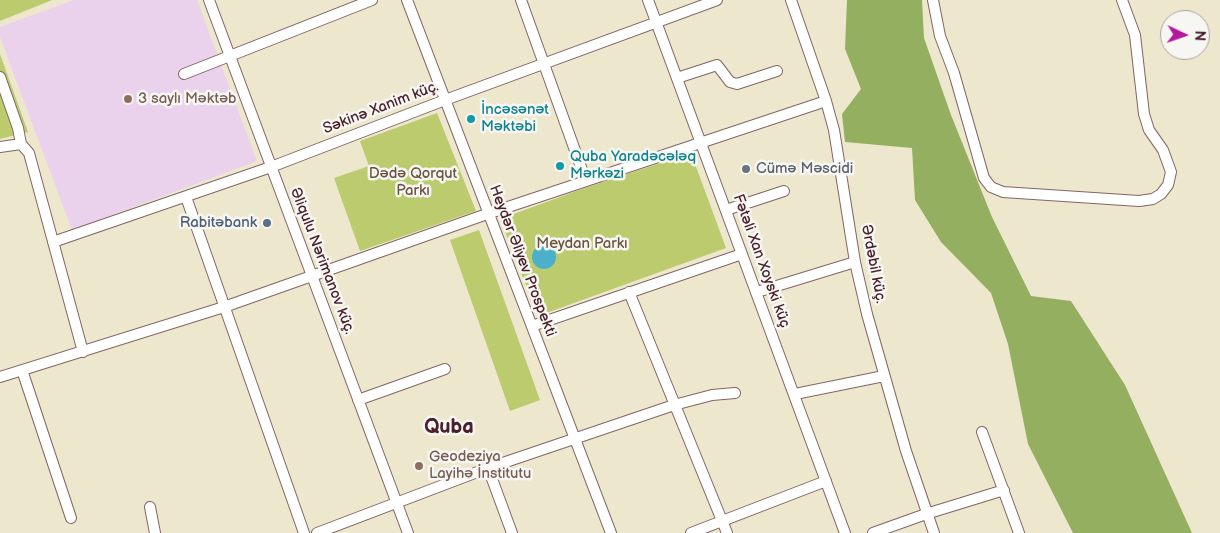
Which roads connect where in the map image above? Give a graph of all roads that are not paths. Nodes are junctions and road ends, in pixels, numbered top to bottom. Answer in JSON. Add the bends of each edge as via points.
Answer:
{"nodes":[{"id":1,"x":209,"y":0,"type":"edge"},
{"id":2,"x":372,"y":0,"type":"edge"},
{"id":3,"x":406,"y":0,"type":"edge"},
{"id":4,"x":521,"y":0,"type":"edge"},
{"id":5,"x":648,"y":0,"type":"edge"},
{"id":6,"x":717,"y":0,"type":"edge"},
{"id":7,"x":791,"y":0,"type":"edge"},
{"id":8,"x":933,"y":0,"type":"edge"},
{"id":9,"x":1122,"y":0,"type":"edge"},
{"id":10,"x":698,"y":3,"type":"edge"},
{"id":11,"x":656,"y":22,"type":"junction"},
{"id":12,"x":230,"y":57,"type":"junction"},
{"id":13,"x":544,"y":65,"type":"junction"},
{"id":14,"x":777,"y":71,"type":"dead end"},
{"id":15,"x":184,"y":74,"type":"dead end"},
{"id":16,"x":0,"y":77,"type":"edge"},
{"id":17,"x":678,"y":78,"type":"junction"},
{"id":18,"x":445,"y":100,"type":"junction"},
{"id":19,"x":826,"y":101,"type":"junction"},
{"id":20,"x":701,"y":142,"type":"junction"},
{"id":21,"x":21,"y":144,"type":"junction"},
{"id":22,"x":0,"y":147,"type":"edge"},
{"id":23,"x":270,"y":167,"type":"junction"},
{"id":24,"x":586,"y":181,"type":"junction"},
{"id":25,"x":784,"y":192,"type":"dead end"},
{"id":26,"x":186,"y":198,"type":"junction"},
{"id":27,"x":726,"y":210,"type":"junction"},
{"id":28,"x":488,"y":214,"type":"junction"},
{"id":29,"x":53,"y":242,"type":"junction"},
{"id":30,"x":742,"y":254,"type":"junction"},
{"id":31,"x":855,"y":262,"type":"junction"},
{"id":32,"x":312,"y":276,"type":"junction"},
{"id":33,"x":629,"y":292,"type":"junction"},
{"id":34,"x":756,"y":292,"type":"junction"},
{"id":35,"x":224,"y":307,"type":"junction"},
{"id":36,"x":532,"y":326,"type":"junction"},
{"id":37,"x":83,"y":352,"type":"junction"},
{"id":38,"x":445,"y":369,"type":"dead end"},
{"id":39,"x":22,"y":370,"type":"junction"},
{"id":40,"x":884,"y":376,"type":"junction"},
{"id":41,"x":0,"y":377,"type":"edge"},
{"id":42,"x":735,"y":393,"type":"dead end"},
{"id":43,"x":795,"y":394,"type":"junction"},
{"id":44,"x":358,"y":400,"type":"junction"},
{"id":45,"x":674,"y":405,"type":"junction"},
{"id":46,"x":982,"y":432,"type":"dead end"},
{"id":47,"x":574,"y":439,"type":"junction"},
{"id":48,"x":488,"y":468,"type":"junction"},
{"id":49,"x":826,"y":481,"type":"junction"},
{"id":50,"x":1004,"y":490,"type":"junction"},
{"id":51,"x":397,"y":502,"type":"junction"},
{"id":52,"x":150,"y":507,"type":"dead end"},
{"id":53,"x":926,"y":514,"type":"junction"},
{"id":54,"x":71,"y":518,"type":"dead end"},
{"id":55,"x":722,"y":520,"type":"junction"},
{"id":56,"x":155,"y":533,"type":"edge"},
{"id":57,"x":304,"y":533,"type":"edge"},
{"id":58,"x":317,"y":533,"type":"edge"},
{"id":59,"x":408,"y":533,"type":"edge"},
{"id":60,"x":512,"y":533,"type":"edge"},
{"id":61,"x":611,"y":533,"type":"edge"},
{"id":62,"x":691,"y":533,"type":"edge"},
{"id":63,"x":727,"y":533,"type":"edge"},
{"id":64,"x":845,"y":533,"type":"edge"},
{"id":65,"x":872,"y":533,"type":"edge"},
{"id":66,"x":934,"y":533,"type":"edge"},
{"id":67,"x":1020,"y":533,"type":"edge"}],
"edges":[{"from":1,"to":12,"type":"street","name":"Əliqulu Nərimanov küç."},
{"from":2,"to":12,"type":"street"},
{"from":3,"to":18,"type":"street","name":"Heydər Əliyev Prospekti"},
{"from":4,"to":13,"type":"street"},
{"from":5,"to":11,"type":"street","name":"Fətəli Xan Xoyski küç"},
{"from":6,"to":10,"type":"street","name":"Səkinə Xanim küç."},
{"from":7,"to":19,"type":"street","name":"Ərdəbil küç."},
{"from":8,"to":9,"type":"street","via":[[940,36],[984,178],[991,187],[1003,192],[1139,201],[1161,194],[1168,185],[1171,172],[1144,114],[1136,35]]},
{"from":10,"to":11,"type":"street","name":"Səkinə Xanim küç."},
{"from":11,"to":13,"type":"street","name":"Səkinə Xanim küç."},
{"from":11,"to":17,"type":"street","name":"Fətəli Xan Xoyski küç"},
{"from":12,"to":15,"type":"street"},
{"from":12,"to":23,"type":"street","name":"Əliqulu Nərimanov küç."},
{"from":13,"to":18,"type":"street","name":"Səkinə Xanim küç."},
{"from":13,"to":24,"type":"street"},
{"from":14,"to":17,"type":"street","via":[[737,84],[730,82],[717,65]]},
{"from":16,"to":21,"type":"street"},
{"from":17,"to":20,"type":"street","name":"Fətəli Xan Xoyski küç"},
{"from":18,"to":23,"type":"street","name":"Səkinə Xanim küç."},
{"from":18,"to":28,"type":"street","name":"Heydər Əliyev Prospekti"},
{"from":19,"to":20,"type":"street"},
{"from":19,"to":31,"type":"street","name":"Ərdəbil küç.","via":[[834,130]]},
{"from":20,"to":24,"type":"street"},
{"from":20,"to":27,"type":"street","name":"Fətəli Xan Xoyski küç"},
{"from":21,"to":22,"type":"street"},
{"from":21,"to":29,"type":"street","via":[[29,153]]},
{"from":23,"to":26,"type":"street","name":"Səkinə Xanim küç."},
{"from":23,"to":32,"type":"street","name":"Əliqulu Nərimanov küç."},
{"from":24,"to":28,"type":"street"},
{"from":25,"to":27,"type":"street"},
{"from":26,"to":29,"type":"street","name":"Səkinə Xanim küç."},
{"from":26,"to":35,"type":"street"},
{"from":27,"to":30,"type":"street","name":"Fətəli Xan Xoyski küç"},
{"from":28,"to":32,"type":"street"},
{"from":28,"to":36,"type":"street","name":"Heydər Əliyev Prospekti"},
{"from":29,"to":37,"type":"street"},
{"from":30,"to":33,"type":"street"},
{"from":30,"to":34,"type":"street","name":"Fətəli Xan Xoyski küç"},
{"from":31,"to":34,"type":"street"},
{"from":31,"to":40,"type":"street","name":"Ərdəbil küç."},
{"from":32,"to":35,"type":"street"},
{"from":32,"to":44,"type":"street","name":"Əliqulu Nərimanov küç."},
{"from":33,"to":36,"type":"street"},
{"from":33,"to":45,"type":"street"},
{"from":34,"to":43,"type":"street","name":"Fətəli Xan Xoyski küç"},
{"from":35,"to":37,"type":"street"},
{"from":35,"to":57,"type":"street"},
{"from":36,"to":47,"type":"street","name":"Heydər Əliyev Prospekti"},
{"from":37,"to":39,"type":"street"},
{"from":38,"to":44,"type":"street"},
{"from":39,"to":41,"type":"street"},
{"from":39,"to":54,"type":"street"},
{"from":40,"to":43,"type":"street"},
{"from":40,"to":53,"type":"street","name":"Ərdəbil küç."},
{"from":42,"to":45,"type":"street"},
{"from":43,"to":49,"type":"street","name":"Fətəli Xan Xoyski küç"},
{"from":44,"to":51,"type":"street","name":"Əliqulu Nərimanov küç."},
{"from":45,"to":47,"type":"street"},
{"from":45,"to":55,"type":"street"},
{"from":46,"to":50,"type":"street"},
{"from":47,"to":48,"type":"street"},
{"from":47,"to":61,"type":"street","name":"Heydər Əliyev Prospekti"},
{"from":48,"to":51,"type":"street"},
{"from":48,"to":60,"type":"street"},
{"from":49,"to":55,"type":"street"},
{"from":49,"to":64,"type":"street","name":"Fətəli Xan Xoyski küç"},
{"from":50,"to":53,"type":"street"},
{"from":50,"to":67,"type":"street"},
{"from":51,"to":58,"type":"street"},
{"from":51,"to":59,"type":"street","name":"Əliqulu Nərimanov küç."},
{"from":52,"to":56,"type":"street"},
{"from":53,"to":65,"type":"street"},
{"from":53,"to":66,"type":"street","name":"Ərdəbil küç."},
{"from":55,"to":62,"type":"street"},
{"from":55,"to":63,"type":"street"}]}
